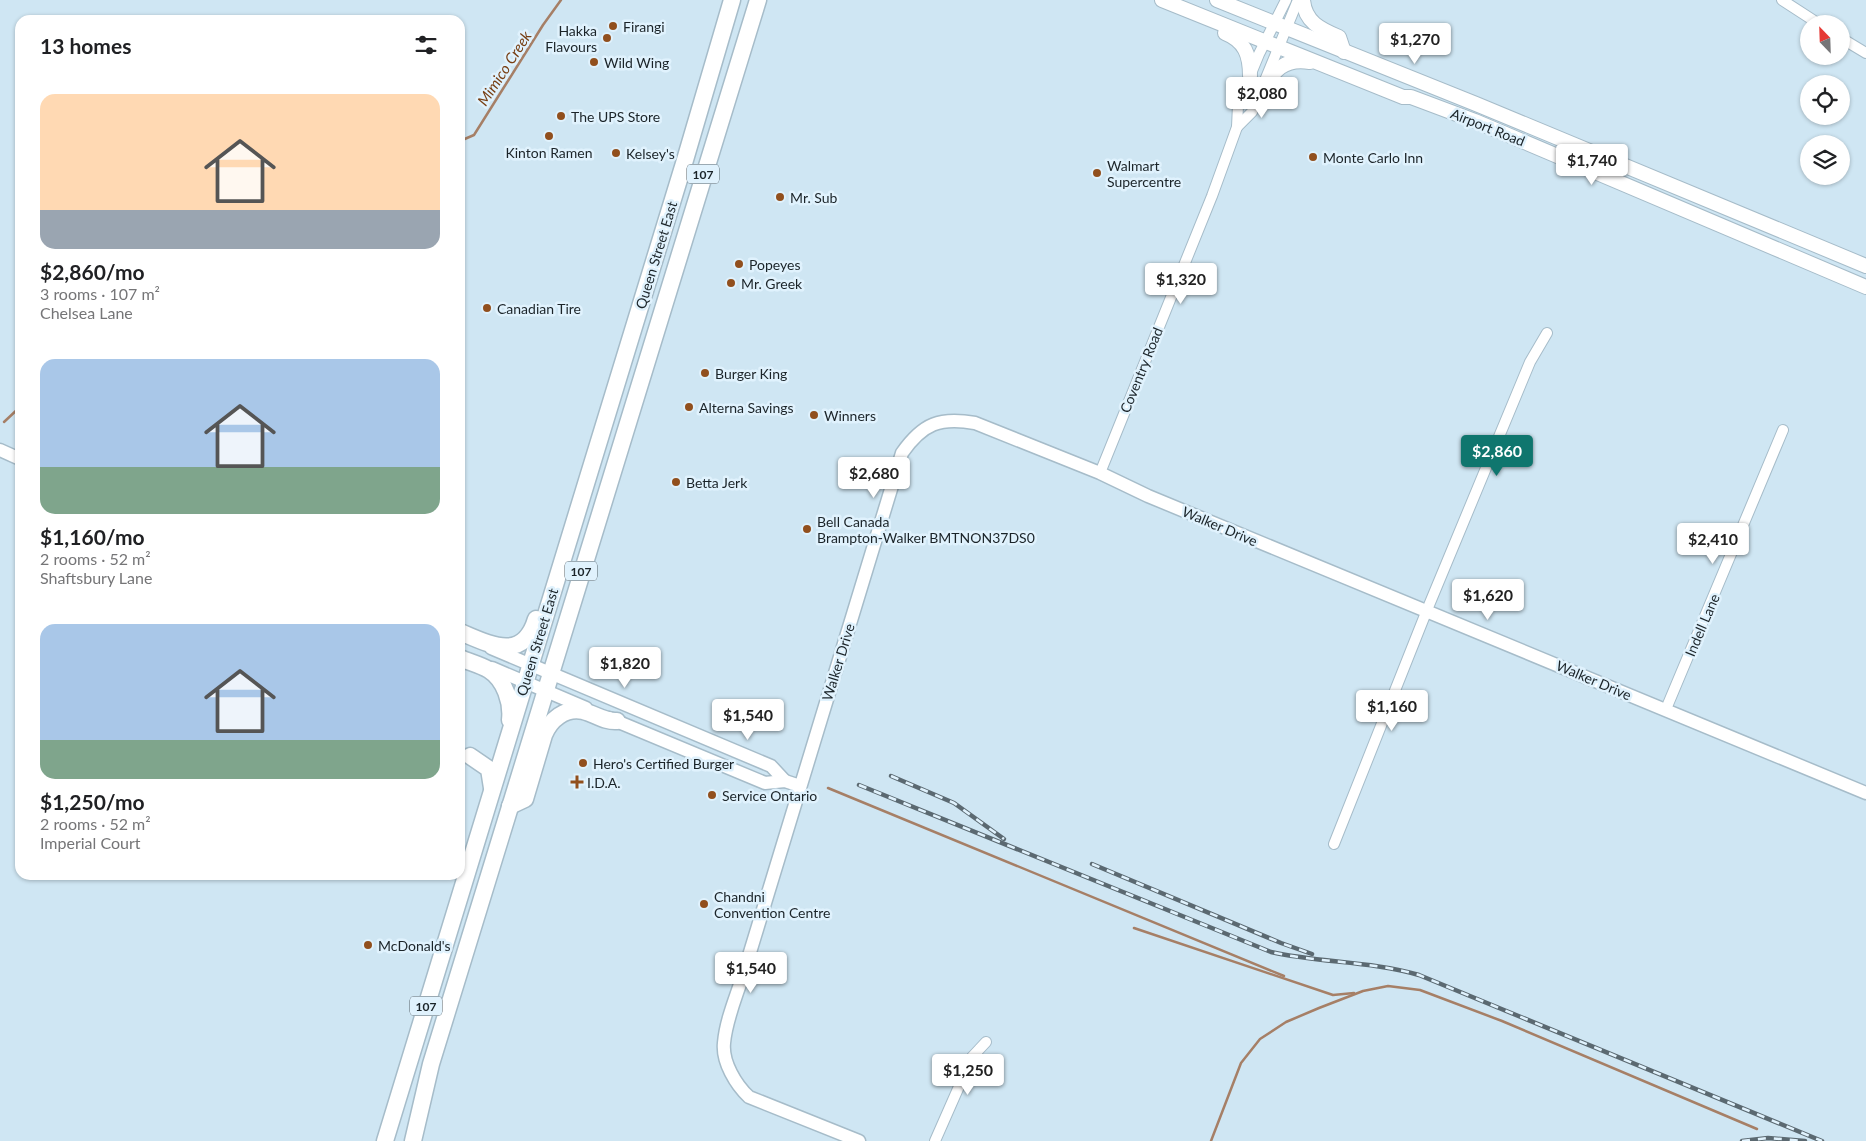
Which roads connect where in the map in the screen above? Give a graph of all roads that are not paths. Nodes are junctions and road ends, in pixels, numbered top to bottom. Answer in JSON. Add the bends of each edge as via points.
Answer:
{"nodes":[{"id":1,"x":732,"y":0,"type":"edge"},
{"id":2,"x":758,"y":0,"type":"edge"},
{"id":3,"x":1162,"y":0,"type":"edge"},
{"id":4,"x":1217,"y":0,"type":"edge"},
{"id":5,"x":1286,"y":0,"type":"edge"},
{"id":6,"x":1298,"y":0,"type":"edge"},
{"id":7,"x":1303,"y":0,"type":"edge"},
{"id":8,"x":1782,"y":0,"type":"edge"},
{"id":9,"x":1805,"y":15,"type":"edge"},
{"id":10,"x":1206,"y":18,"type":"junction"},
{"id":11,"x":1281,"y":26,"type":"junction"},
{"id":12,"x":1266,"y":42,"type":"junction"},
{"id":13,"x":1850,"y":43,"type":"edge"},
{"id":14,"x":1279,"y":47,"type":"junction"},
{"id":15,"x":1344,"y":52,"type":"junction"},
{"id":16,"x":1866,"y":53,"type":"edge"},
{"id":17,"x":1326,"y":66,"type":"junction"},
{"id":18,"x":1250,"y":76,"type":"junction"},
{"id":19,"x":1260,"y":93,"type":"junction"},
{"id":20,"x":1237,"y":127,"type":"junction"},
{"id":21,"x":1866,"y":266,"type":"edge"},
{"id":22,"x":1866,"y":287,"type":"edge"},
{"id":23,"x":1547,"y":333,"type":"dead end"},
{"id":24,"x":1783,"y":430,"type":"dead end"},
{"id":25,"x":0,"y":450,"type":"edge"},
{"id":26,"x":15,"y":457,"type":"edge"},
{"id":27,"x":1100,"y":473,"type":"junction"},
{"id":28,"x":555,"y":582,"type":"junction"},
{"id":29,"x":1428,"y":610,"type":"junction"},
{"id":30,"x":465,"y":636,"type":"edge"},
{"id":31,"x":465,"y":636,"type":"edge"},
{"id":32,"x":465,"y":658,"type":"edge"},
{"id":33,"x":465,"y":658,"type":"edge"},
{"id":34,"x":530,"y":664,"type":"junction"},
{"id":35,"x":550,"y":673,"type":"junction"},
{"id":36,"x":524,"y":682,"type":"junction"},
{"id":37,"x":545,"y":691,"type":"junction"},
{"id":38,"x":1666,"y":709,"type":"junction"},
{"id":39,"x":617,"y":721,"type":"junction"},
{"id":40,"x":503,"y":752,"type":"junction"},
{"id":41,"x":785,"y":781,"type":"junction"},
{"id":42,"x":800,"y":786,"type":"junction"},
{"id":43,"x":492,"y":790,"type":"junction"},
{"id":44,"x":1866,"y":793,"type":"edge"},
{"id":45,"x":510,"y":806,"type":"junction"},
{"id":46,"x":1334,"y":844,"type":"dead end"},
{"id":47,"x":465,"y":879,"type":"edge"},
{"id":48,"x":465,"y":880,"type":"edge"},
{"id":49,"x":986,"y":1042,"type":"dead end"},
{"id":50,"x":385,"y":1141,"type":"edge"},
{"id":51,"x":413,"y":1141,"type":"edge"},
{"id":52,"x":859,"y":1141,"type":"edge"},
{"id":53,"x":935,"y":1141,"type":"edge"}],
"edges":[{"from":1,"to":28,"type":"main road","name":"Queen Street East","number":"107"},
{"from":2,"to":35,"type":"main road","name":"Queen Street East","number":"107"},
{"from":3,"to":10,"type":"main road","name":"Airport Road"},
{"from":4,"to":11,"type":"main road","name":"Airport Road"},
{"from":5,"to":11,"type":"street"},
{"from":6,"to":11,"type":"street"},
{"from":7,"to":15,"type":"main road","via":[[1308,18],[1322,30],[1339,37]]},
{"from":8,"to":9,"type":"street"},
{"from":10,"to":12,"type":"main road","name":"Airport Road"},
{"from":10,"to":18,"type":"main road","via":[[1214,28],[1239,40],[1245,47]]},
{"from":11,"to":12,"type":"street","name":"Coventry Road"},
{"from":11,"to":14,"type":"street","name":"Coventry Road"},
{"from":11,"to":15,"type":"main road","name":"Airport Road"},
{"from":12,"to":14,"type":"main road","name":"Airport Road"},
{"from":12,"to":18,"type":"street","name":"Coventry Road"},
{"from":13,"to":16,"type":"street"},
{"from":14,"to":17,"type":"main road","name":"Airport Road"},
{"from":14,"to":19,"type":"street","name":"Coventry Road"},
{"from":15,"to":21,"type":"main road","name":"Airport Road"},
{"from":17,"to":19,"type":"main road","via":[[1304,61],[1288,63],[1273,73]]},
{"from":17,"to":22,"type":"main road","name":"Airport Road","via":[[1475,121]]},
{"from":18,"to":20,"type":"street","name":"Coventry Road","via":[[1238,105]]},
{"from":19,"to":20,"type":"street","name":"Coventry Road","via":[[1252,112]]},
{"from":20,"to":27,"type":"street","name":"Coventry Road"},
{"from":23,"to":29,"type":"street","via":[[1530,362]]},
{"from":24,"to":38,"type":"street","name":"Indell Lane"},
{"from":25,"to":26,"type":"street"},
{"from":27,"to":29,"type":"street","name":"Walker Drive","via":[[1148,496]]},
{"from":27,"to":42,"type":"street","name":"Walker Drive","via":[[975,423],[957,420],[936,422],[910,441],[902,453]]},
{"from":28,"to":30,"type":"main road","via":[[546,586],[531,632],[522,641],[498,647]]},
{"from":28,"to":34,"type":"main road","name":"Queen Street East","number":"107"},
{"from":29,"to":38,"type":"street","name":"Walker Drive"},
{"from":29,"to":46,"type":"street"},
{"from":31,"to":34,"type":"street"},
{"from":32,"to":36,"type":"street"},
{"from":33,"to":40,"type":"main road","via":[[490,670],[509,700],[510,717]]},
{"from":34,"to":35,"type":"street"},
{"from":34,"to":36,"type":"main road","name":"Queen Street East","number":"107"},
{"from":35,"to":37,"type":"main road","name":"Queen Street East","number":"107"},
{"from":35,"to":41,"type":"street","via":[[771,766]]},
{"from":36,"to":37,"type":"street"},
{"from":36,"to":40,"type":"main road","name":"Queen Street East","number":"107"},
{"from":37,"to":39,"type":"street"},
{"from":37,"to":45,"type":"main road","name":"Queen Street East","number":"107"},
{"from":38,"to":44,"type":"street","name":"Walker Drive"},
{"from":39,"to":41,"type":"street","via":[[765,783]]},
{"from":39,"to":45,"type":"main road","via":[[610,722],[579,710],[556,717],[547,727],[525,799]]},
{"from":40,"to":43,"type":"main road","name":"Queen Street East","number":"107"},
{"from":40,"to":43,"type":"main road","via":[[470,756],[488,769]]},
{"from":41,"to":42,"type":"street"},
{"from":42,"to":52,"type":"street","name":"Walker Drive","via":[[728,1024],[724,1044],[726,1061],[739,1088],[749,1097]]},
{"from":43,"to":47,"type":"main road","name":"Queen Street East","number":"107"},
{"from":45,"to":51,"type":"main road","name":"Queen Street East","number":"107","via":[[431,1064]]},
{"from":48,"to":50,"type":"main road","name":"Queen Street East","number":"107"},
{"from":49,"to":53,"type":"street","via":[[972,1057]]}]}
